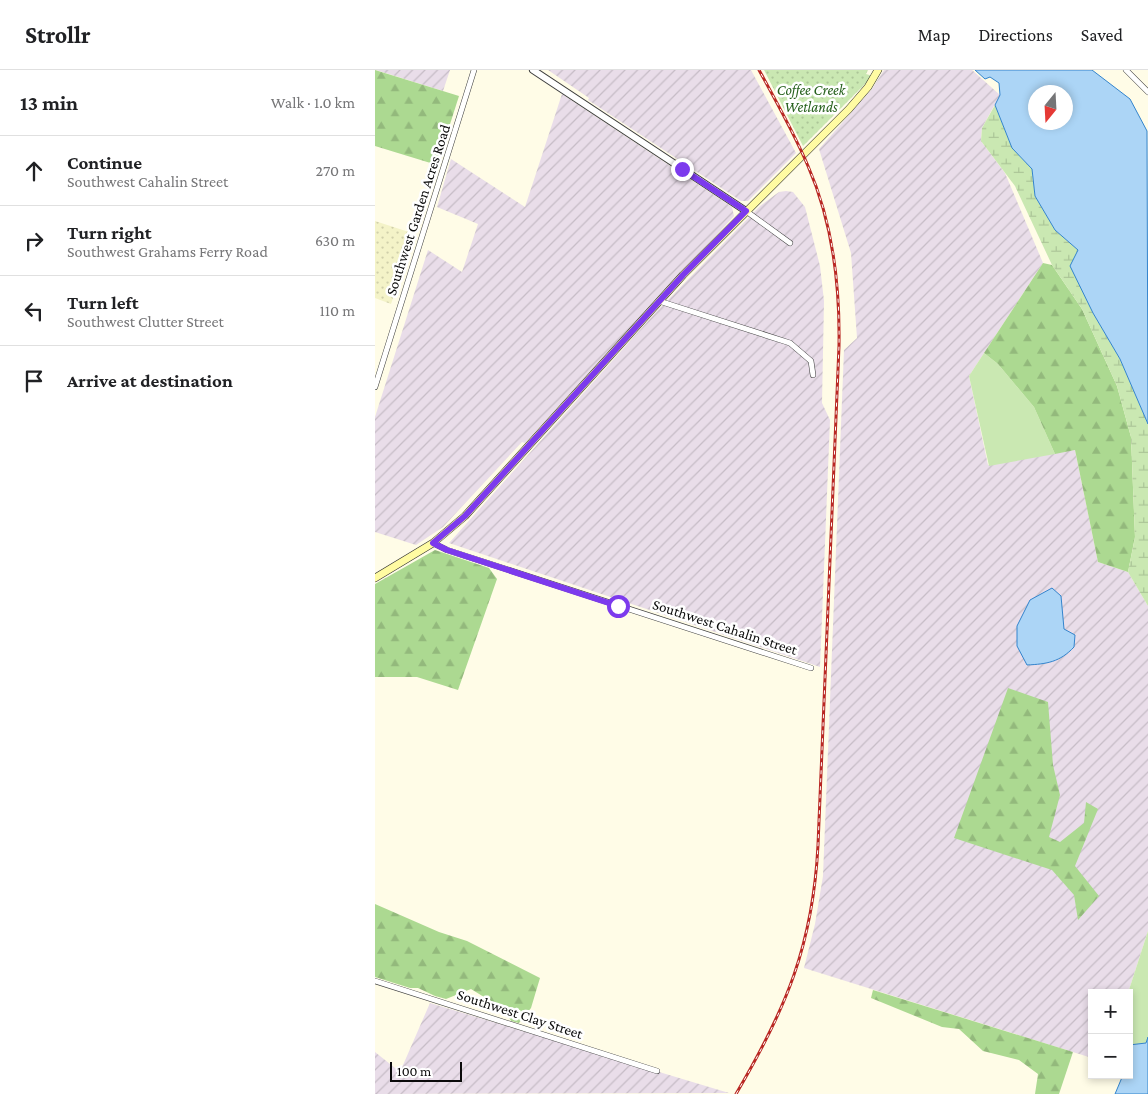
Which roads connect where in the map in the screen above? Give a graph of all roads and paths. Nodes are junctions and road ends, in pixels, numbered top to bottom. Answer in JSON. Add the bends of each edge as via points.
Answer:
{"nodes":[{"id":1,"x":474,"y":70,"type":"edge"},
{"id":2,"x":533,"y":70,"type":"edge"},
{"id":3,"x":879,"y":70,"type":"edge"},
{"id":4,"x":1126,"y":70,"type":"edge"},
{"id":5,"x":1148,"y":92,"type":"edge"},
{"id":6,"x":746,"y":211,"type":"junction"},
{"id":7,"x":790,"y":243,"type":"dead end"},
{"id":8,"x":659,"y":301,"type":"junction"},
{"id":9,"x":813,"y":375,"type":"dead end"},
{"id":10,"x":375,"y":387,"type":"edge"},
{"id":11,"x":433,"y":543,"type":"junction"},
{"id":12,"x":375,"y":578,"type":"edge"},
{"id":13,"x":811,"y":668,"type":"dead end"},
{"id":14,"x":375,"y":981,"type":"edge"},
{"id":15,"x":657,"y":1071,"type":"dead end"}],
"edges":[{"from":1,"to":10,"type":"street","name":"Southwest Garden Acres Road"},
{"from":2,"to":6,"type":"street"},
{"from":3,"to":6,"type":"main road","via":[[849,109]]},
{"from":4,"to":5,"type":"street"},
{"from":6,"to":7,"type":"street"},
{"from":6,"to":8,"type":"main road"},
{"from":8,"to":9,"type":"street","via":[[790,343],[811,361]]},
{"from":8,"to":11,"type":"main road","via":[[484,497]]},
{"from":11,"to":12,"type":"main road"},
{"from":11,"to":13,"type":"street","name":"Southwest Cahalin Street"},
{"from":14,"to":15,"type":"street","name":"Southwest Clay Street"}]}
